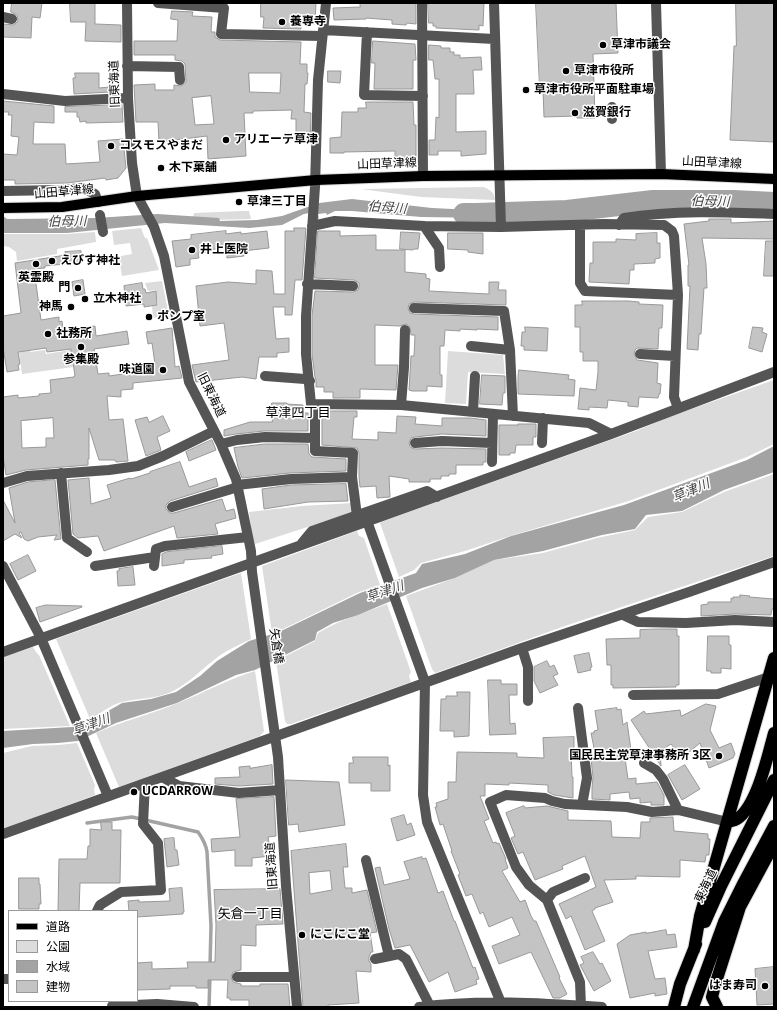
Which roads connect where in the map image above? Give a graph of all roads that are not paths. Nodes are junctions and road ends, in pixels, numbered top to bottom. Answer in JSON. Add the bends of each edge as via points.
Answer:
{"nodes":[{"id":1,"x":127,"y":3,"type":"edge"},
{"id":2,"x":158,"y":3,"type":"edge"},
{"id":3,"x":326,"y":3,"type":"edge"},
{"id":4,"x":422,"y":3,"type":"edge"},
{"id":5,"x":494,"y":3,"type":"edge"},
{"id":6,"x":656,"y":3,"type":"edge"},
{"id":7,"x":367,"y":32,"type":"junction"},
{"id":8,"x":323,"y":33,"type":"junction"},
{"id":9,"x":423,"y":35,"type":"junction"},
{"id":10,"x":494,"y":39,"type":"junction"},
{"id":11,"x":127,"y":66,"type":"junction"},
{"id":12,"x":180,"y":80,"type":"dead end"},
{"id":13,"x":3,"y":94,"type":"edge"},
{"id":14,"x":423,"y":96,"type":"junction"},
{"id":15,"x":128,"y":98,"type":"junction"},
{"id":16,"x":612,"y":107,"type":"dead end"},
{"id":17,"x":612,"y":119,"type":"dead end"},
{"id":18,"x":661,"y":174,"type":"junction"},
{"id":19,"x":500,"y":175,"type":"junction"},
{"id":20,"x":423,"y":176,"type":"junction"},
{"id":21,"x":774,"y":179,"type":"edge"},
{"id":22,"x":316,"y":180,"type":"junction"},
{"id":23,"x":3,"y":191,"type":"edge"},
{"id":24,"x":137,"y":196,"type":"junction"},
{"id":25,"x":98,"y":202,"type":"junction"},
{"id":26,"x":3,"y":208,"type":"edge"},
{"id":27,"x":774,"y":214,"type":"edge"},
{"id":28,"x":100,"y":215,"type":"dead end"},
{"id":29,"x":313,"y":223,"type":"junction"},
{"id":30,"x":501,"y":223,"type":"junction"},
{"id":31,"x":618,"y":224,"type":"junction"},
{"id":32,"x":580,"y":225,"type":"junction"},
{"id":33,"x":424,"y":226,"type":"junction"},
{"id":34,"x":103,"y":232,"type":"dead end"},
{"id":35,"x":440,"y":267,"type":"dead end"},
{"id":36,"x":307,"y":284,"type":"junction"},
{"id":37,"x":353,"y":286,"type":"dead end"},
{"id":38,"x":678,"y":295,"type":"junction"},
{"id":39,"x":414,"y":308,"type":"dead end"},
{"id":40,"x":405,"y":330,"type":"dead end"},
{"id":41,"x":472,"y":346,"type":"dead end"},
{"id":42,"x":510,"y":350,"type":"junction"},
{"id":43,"x":640,"y":354,"type":"dead end"},
{"id":44,"x":675,"y":356,"type":"junction"},
{"id":45,"x":774,"y":372,"type":"edge"},
{"id":46,"x":264,"y":376,"type":"dead end"},
{"id":47,"x":476,"y":376,"type":"dead end"},
{"id":48,"x":310,"y":381,"type":"junction"},
{"id":49,"x":315,"y":404,"type":"junction"},
{"id":50,"x":401,"y":405,"type":"junction"},
{"id":51,"x":678,"y":408,"type":"junction"},
{"id":52,"x":473,"y":412,"type":"junction"},
{"id":53,"x":493,"y":414,"type":"junction"},
{"id":54,"x":513,"y":416,"type":"junction"},
{"id":55,"x":543,"y":418,"type":"junction"},
{"id":56,"x":214,"y":431,"type":"junction"},
{"id":57,"x":611,"y":434,"type":"junction"},
{"id":58,"x":315,"y":438,"type":"junction"},
{"id":59,"x":415,"y":443,"type":"dead end"},
{"id":60,"x":492,"y":443,"type":"junction"},
{"id":61,"x":542,"y":443,"type":"dead end"},
{"id":62,"x":221,"y":444,"type":"junction"},
{"id":63,"x":492,"y":462,"type":"dead end"},
{"id":64,"x":61,"y":473,"type":"junction"},
{"id":65,"x":352,"y":477,"type":"junction"},
{"id":66,"x":3,"y":483,"type":"edge"},
{"id":67,"x":237,"y":486,"type":"junction"},
{"id":68,"x":437,"y":497,"type":"junction"},
{"id":69,"x":172,"y":507,"type":"dead end"},
{"id":70,"x":357,"y":516,"type":"junction"},
{"id":71,"x":367,"y":521,"type":"junction"},
{"id":72,"x":248,"y":537,"type":"junction"},
{"id":73,"x":300,"y":545,"type":"junction"},
{"id":74,"x":86,"y":552,"type":"dead end"},
{"id":75,"x":774,"y":562,"type":"edge"},
{"id":76,"x":3,"y":566,"type":"edge"},
{"id":77,"x":95,"y":566,"type":"dead end"},
{"id":78,"x":252,"y":568,"type":"junction"},
{"id":79,"x":623,"y":615,"type":"junction"},
{"id":80,"x":774,"y":622,"type":"edge"},
{"id":81,"x":41,"y":638,"type":"junction"},
{"id":82,"x":522,"y":648,"type":"junction"},
{"id":83,"x":3,"y":652,"type":"edge"},
{"id":84,"x":774,"y":658,"type":"edge"},
{"id":85,"x":769,"y":676,"type":"junction"},
{"id":86,"x":424,"y":678,"type":"junction"},
{"id":87,"x":633,"y":695,"type":"dead end"},
{"id":88,"x":528,"y":701,"type":"dead end"},
{"id":89,"x":578,"y":708,"type":"dead end"},
{"id":90,"x":274,"y":724,"type":"joint"},
{"id":91,"x":774,"y":733,"type":"edge"},
{"id":92,"x":276,"y":736,"type":"junction"},
{"id":93,"x":644,"y":763,"type":"dead end"},
{"id":94,"x":162,"y":777,"type":"junction"},
{"id":95,"x":774,"y":780,"type":"edge"},
{"id":96,"x":145,"y":783,"type":"junction"},
{"id":97,"x":280,"y":790,"type":"junction"},
{"id":98,"x":108,"y":796,"type":"junction"},
{"id":99,"x":582,"y":805,"type":"junction"},
{"id":100,"x":678,"y":810,"type":"junction"},
{"id":101,"x":728,"y":822,"type":"junction"},
{"id":102,"x":774,"y":826,"type":"edge"},
{"id":103,"x":3,"y":834,"type":"edge"},
{"id":104,"x":769,"y":845,"type":"edge"},
{"id":105,"x":366,"y":860,"type":"dead end"},
{"id":106,"x":585,"y":878,"type":"dead end"},
{"id":107,"x":547,"y":900,"type":"junction"},
{"id":108,"x":97,"y":910,"type":"edge"},
{"id":109,"x":694,"y":950,"type":"junction"},
{"id":110,"x":389,"y":956,"type":"junction"},
{"id":111,"x":375,"y":959,"type":"dead end"},
{"id":112,"x":237,"y":977,"type":"dead end"},
{"id":113,"x":294,"y":977,"type":"junction"},
{"id":114,"x":501,"y":1005,"type":"edge"},
{"id":115,"x":112,"y":1006,"type":"edge"},
{"id":116,"x":430,"y":1006,"type":"junction"},
{"id":117,"x":581,"y":1006,"type":"junction"},
{"id":118,"x":194,"y":1007,"type":"edge"},
{"id":119,"x":297,"y":1007,"type":"edge"},
{"id":120,"x":419,"y":1007,"type":"edge"},
{"id":121,"x":602,"y":1007,"type":"edge"},
{"id":122,"x":674,"y":1007,"type":"edge"},
{"id":123,"x":693,"y":1007,"type":"edge"},
{"id":124,"x":717,"y":1007,"type":"edge"}],
"edges":[{"from":1,"to":11,"type":"street","name":"旧東海道"},
{"from":2,"to":8,"type":"street","via":[[224,8],[221,34]]},
{"from":3,"to":8,"type":"street"},
{"from":4,"to":9,"type":"street"},
{"from":5,"to":10,"type":"street"},
{"from":6,"to":18,"type":"street"},
{"from":7,"to":8,"type":"street"},
{"from":7,"to":9,"type":"street"},
{"from":7,"to":14,"type":"street","via":[[364,95]]},
{"from":8,"to":22,"type":"street"},
{"from":9,"to":10,"type":"street"},
{"from":9,"to":14,"type":"street"},
{"from":10,"to":19,"type":"street"},
{"from":11,"to":12,"type":"street","via":[[179,67]]},
{"from":11,"to":15,"type":"street","name":"旧東海道"},
{"from":13,"to":15,"type":"street","via":[[65,101]]},
{"from":14,"to":20,"type":"street"},
{"from":15,"to":24,"type":"street","name":"旧東海道"},
{"from":16,"to":17,"type":"street"},
{"from":18,"to":19,"type":"main road","name":"山田草津線"},
{"from":18,"to":21,"type":"main road","name":"山田草津線"},
{"from":19,"to":20,"type":"main road","name":"山田草津線"},
{"from":19,"to":30,"type":"street"},
{"from":20,"to":22,"type":"main road","name":"山田草津線"},
{"from":22,"to":24,"type":"main road","name":"山田草津線"},
{"from":22,"to":29,"type":"street"},
{"from":23,"to":25,"type":"street","via":[[82,188],[95,194]]},
{"from":24,"to":25,"type":"main road","name":"山田草津線"},
{"from":24,"to":56,"type":"street","name":"旧東海道","via":[[154,227],[164,256],[187,378]]},
{"from":25,"to":26,"type":"main road","name":"山田草津線","via":[[62,207]]},
{"from":27,"to":31,"type":"street","via":[[677,213],[624,218]]},
{"from":28,"to":34,"type":"street"},
{"from":29,"to":33,"type":"street","via":[[335,221]]},
{"from":29,"to":36,"type":"street"},
{"from":30,"to":32,"type":"street"},
{"from":30,"to":33,"type":"street"},
{"from":31,"to":32,"type":"street"},
{"from":31,"to":38,"type":"street","via":[[664,225],[672,231]]},
{"from":32,"to":38,"type":"street","via":[[580,283],[585,291]]},
{"from":33,"to":35,"type":"street","via":[[439,248]]},
{"from":36,"to":37,"type":"street"},
{"from":36,"to":48,"type":"street","via":[[306,354]]},
{"from":38,"to":44,"type":"street"},
{"from":39,"to":42,"type":"street","via":[[504,311]]},
{"from":40,"to":50,"type":"street"},
{"from":41,"to":42,"type":"street"},
{"from":42,"to":54,"type":"street"},
{"from":43,"to":44,"type":"street"},
{"from":44,"to":51,"type":"street","via":[[674,397]]},
{"from":45,"to":51,"type":"street"},
{"from":46,"to":48,"type":"street"},
{"from":47,"to":52,"type":"street"},
{"from":48,"to":49,"type":"street","via":[[311,404]]},
{"from":49,"to":50,"type":"street"},
{"from":49,"to":58,"type":"street"},
{"from":50,"to":52,"type":"street"},
{"from":51,"to":57,"type":"street"},
{"from":52,"to":53,"type":"street"},
{"from":53,"to":54,"type":"street"},
{"from":53,"to":60,"type":"street"},
{"from":54,"to":55,"type":"street"},
{"from":55,"to":57,"type":"street","via":[[589,423]]},
{"from":55,"to":61,"type":"street"},
{"from":56,"to":62,"type":"street","name":"旧東海道"},
{"from":56,"to":64,"type":"street","via":[[138,466]]},
{"from":57,"to":68,"type":"street"},
{"from":58,"to":62,"type":"street","via":[[265,436]]},
{"from":58,"to":65,"type":"street","via":[[315,452],[353,453]]},
{"from":59,"to":60,"type":"street"},
{"from":60,"to":63,"type":"street"},
{"from":62,"to":67,"type":"street","name":"旧東海道"},
{"from":64,"to":66,"type":"street","via":[[27,476]]},
{"from":64,"to":74,"type":"street","via":[[67,538]]},
{"from":65,"to":67,"type":"street","via":[[292,479]]},
{"from":65,"to":70,"type":"street"},
{"from":67,"to":69,"type":"street"},
{"from":67,"to":72,"type":"street","name":"旧東海道"},
{"from":68,"to":70,"type":"street","via":[[427,490]]},
{"from":68,"to":71,"type":"street"},
{"from":70,"to":73,"type":"street","via":[[312,531]]},
{"from":71,"to":73,"type":"street"},
{"from":71,"to":86,"type":"street"},
{"from":72,"to":77,"type":"street","via":[[165,546],[156,549],[154,562]]},
{"from":72,"to":78,"type":"street","name":"旧東海道"},
{"from":73,"to":78,"type":"street"},
{"from":75,"to":79,"type":"street"},
{"from":76,"to":81,"type":"street"},
{"from":78,"to":81,"type":"street"},
{"from":78,"to":90,"type":"street","name":"矢倉橋"},
{"from":79,"to":80,"type":"street","via":[[638,622]]},
{"from":79,"to":82,"type":"street"},
{"from":81,"to":83,"type":"street"},
{"from":81,"to":98,"type":"street"},
{"from":82,"to":86,"type":"street"},
{"from":82,"to":88,"type":"street","via":[[528,667]]},
{"from":84,"to":85,"type":"highway"},
{"from":85,"to":87,"type":"street","via":[[718,694]]},
{"from":85,"to":101,"type":"highway"},
{"from":86,"to":92,"type":"street"},
{"from":86,"to":114,"type":"street","via":[[423,795],[427,822]]},
{"from":89,"to":99,"type":"street","via":[[587,778]]},
{"from":90,"to":92,"type":"street","name":"旧東海道"},
{"from":91,"to":101,"type":"highway","via":[[764,770],[751,801],[745,812],[736,820]]},
{"from":92,"to":94,"type":"street"},
{"from":92,"to":97,"type":"street","name":"旧東海道"},
{"from":93,"to":100,"type":"street","via":[[656,770],[663,779]]},
{"from":94,"to":96,"type":"street"},
{"from":94,"to":97,"type":"street","via":[[179,786],[239,793]]},
{"from":95,"to":109,"type":"highway","name":"東海道","via":[[721,886]]},
{"from":96,"to":98,"type":"street"},
{"from":96,"to":108,"type":"street","via":[[143,824],[158,842],[161,890],[121,892],[100,905]]},
{"from":97,"to":113,"type":"street","name":"旧東海道"},
{"from":98,"to":103,"type":"street"},
{"from":99,"to":100,"type":"street","via":[[627,807],[652,812]]},
{"from":99,"to":107,"type":"street","via":[[565,804],[545,798],[506,796],[490,802],[516,867],[529,885]]},
{"from":100,"to":101,"type":"street"},
{"from":101,"to":109,"type":"highway","via":[[700,916]]},
{"from":102,"to":104,"type":"highway"},
{"from":104,"to":123,"type":"highway","via":[[744,882],[724,922]]},
{"from":104,"to":124,"type":"highway","via":[[740,907],[712,997]]},
{"from":105,"to":110,"type":"street"},
{"from":106,"to":107,"type":"street","via":[[553,892]]},
{"from":107,"to":117,"type":"street","via":[[580,982]]},
{"from":109,"to":122,"type":"highway","name":"東海道"},
{"from":110,"to":111,"type":"street"},
{"from":110,"to":116,"type":"street","via":[[399,954],[406,959]]},
{"from":112,"to":113,"type":"street"},
{"from":113,"to":119,"type":"street","name":"旧東海道"},
{"from":114,"to":116,"type":"street"},
{"from":114,"to":117,"type":"street"},
{"from":115,"to":118,"type":"street","via":[[157,1004]]},
{"from":116,"to":120,"type":"street"},
{"from":117,"to":121,"type":"street"}]}
